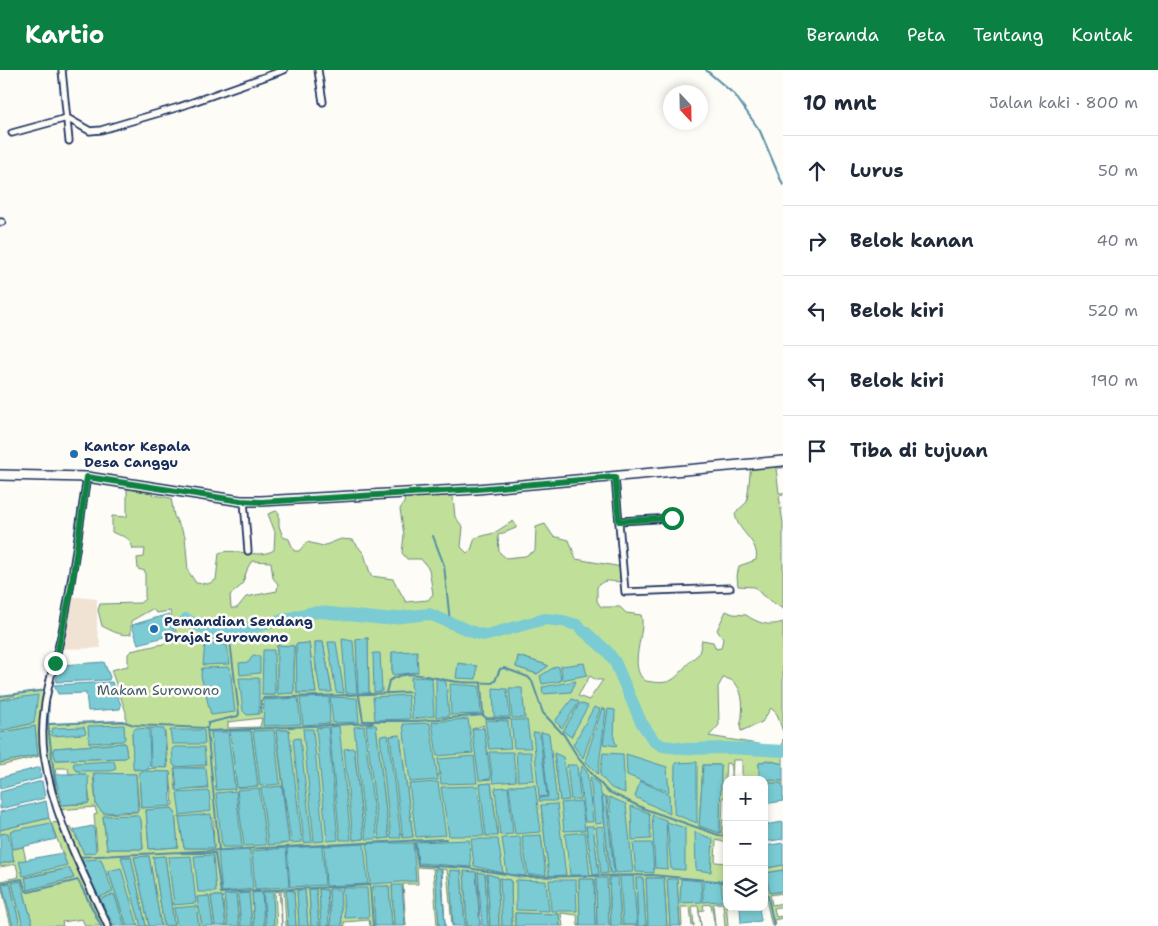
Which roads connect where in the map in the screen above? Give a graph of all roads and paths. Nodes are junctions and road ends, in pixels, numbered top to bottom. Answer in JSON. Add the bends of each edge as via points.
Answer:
{"nodes":[{"id":1,"x":62,"y":70,"type":"edge"},
{"id":2,"x":284,"y":70,"type":"edge"},
{"id":3,"x":318,"y":70,"type":"edge"},
{"id":4,"x":323,"y":102,"type":"dead end"},
{"id":5,"x":66,"y":118,"type":"junction"},
{"id":6,"x":12,"y":133,"type":"dead end"},
{"id":7,"x":69,"y":141,"type":"dead end"},
{"id":8,"x":783,"y":461,"type":"edge"},
{"id":9,"x":0,"y":475,"type":"edge"},
{"id":10,"x":87,"y":477,"type":"junction"},
{"id":11,"x":615,"y":477,"type":"junction"},
{"id":12,"x":244,"y":501,"type":"junction"},
{"id":13,"x":672,"y":518,"type":"dead end"},
{"id":14,"x":619,"y":521,"type":"junction"},
{"id":15,"x":248,"y":551,"type":"dead end"},
{"id":16,"x":730,"y":588,"type":"dead end"},
{"id":17,"x":108,"y":926,"type":"edge"}],
"edges":[{"from":1,"to":5,"type":"street"},
{"from":2,"to":5,"type":"street","via":[[98,131],[86,129]]},
{"from":3,"to":4,"type":"street"},
{"from":5,"to":6,"type":"street"},
{"from":5,"to":7,"type":"street"},
{"from":8,"to":11,"type":"street"},
{"from":9,"to":10,"type":"street"},
{"from":10,"to":12,"type":"street"},
{"from":10,"to":17,"type":"street","via":[[71,589],[59,649],[46,691],[44,752],[60,822]]},
{"from":11,"to":12,"type":"street","via":[[364,497]]},
{"from":11,"to":14,"type":"street"},
{"from":12,"to":15,"type":"street"},
{"from":13,"to":14,"type":"street"},
{"from":14,"to":16,"type":"street","via":[[625,592]]}]}
